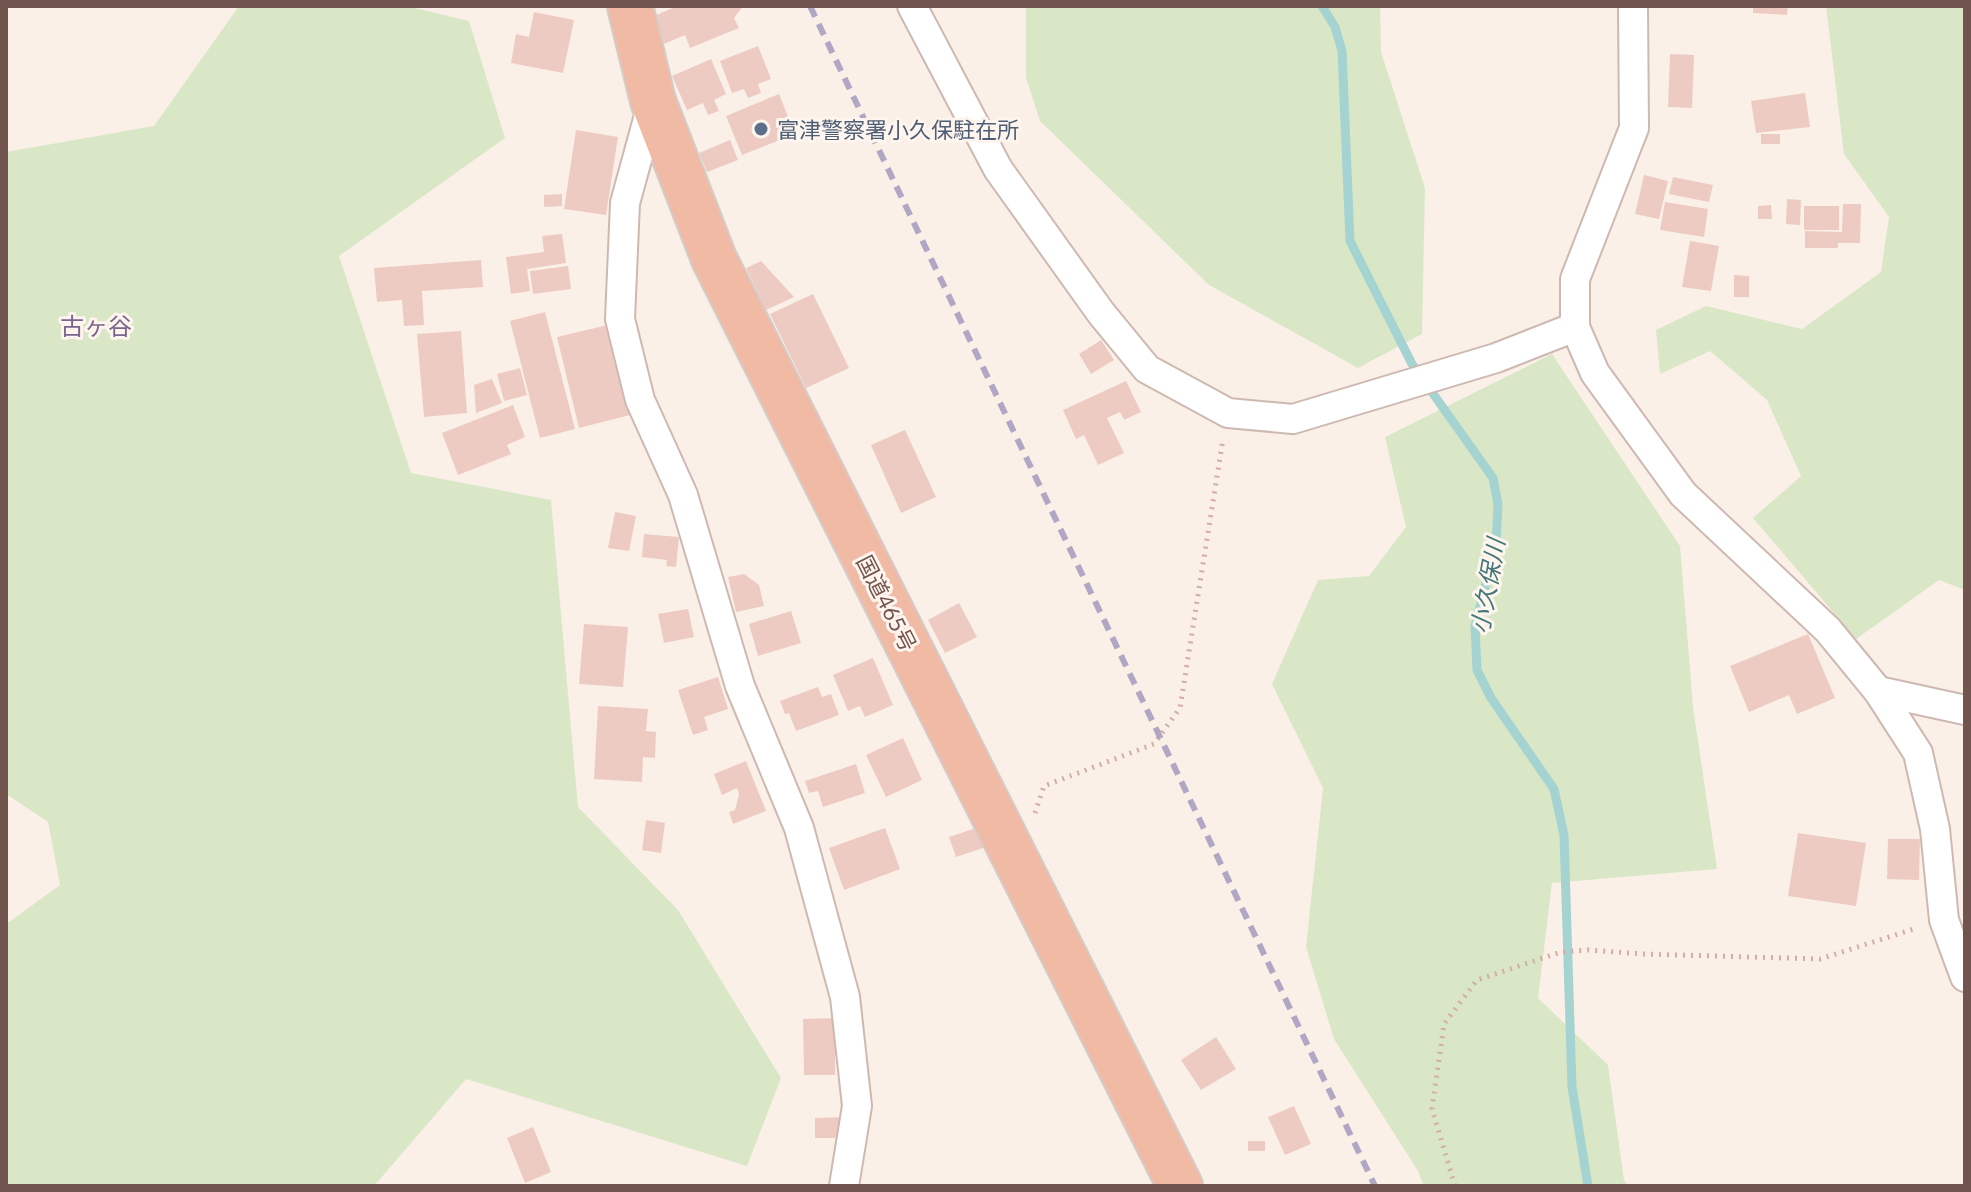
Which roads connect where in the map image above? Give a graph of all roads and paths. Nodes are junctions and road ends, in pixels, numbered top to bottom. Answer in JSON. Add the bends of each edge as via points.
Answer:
{"nodes":[{"id":1,"x":912,"y":6,"type":"edge"},
{"id":2,"x":1633,"y":6,"type":"edge"},
{"id":3,"x":632,"y":7,"type":"edge"},
{"id":4,"x":653,"y":101,"type":"junction"},
{"id":5,"x":1575,"y":327,"type":"junction"},
{"id":6,"x":1228,"y":413,"type":"junction"},
{"id":7,"x":1878,"y":691,"type":"junction"},
{"id":8,"x":1965,"y":710,"type":"edge"},
{"id":9,"x":1019,"y":863,"type":"junction"},
{"id":10,"x":1944,"y":920,"type":"junction"},
{"id":11,"x":1965,"y":977,"type":"edge"},
{"id":12,"x":844,"y":1186,"type":"edge"},
{"id":13,"x":1180,"y":1186,"type":"edge"},
{"id":14,"x":1455,"y":1186,"type":"edge"}],
"edges":[{"from":1,"to":6,"type":"street","via":[[998,169],[1101,313],[1147,369]]},
{"from":2,"to":5,"type":"street","via":[[1634,128],[1575,279]]},
{"from":3,"to":4,"type":"highway","name":"国道465号"},
{"from":4,"to":9,"type":"highway","name":"国道465号","via":[[714,259]]},
{"from":4,"to":12,"type":"street","via":[[625,203],[620,319],[640,400],[683,495],[740,686],[799,828],[845,997],[857,1106]]},
{"from":5,"to":6,"type":"street","via":[[1496,358],[1293,419]]},
{"from":5,"to":7,"type":"street","via":[[1595,373],[1683,494],[1828,630]]},
{"from":6,"to":9,"type":"path","via":[[1180,708],[1154,744],[1044,786]]},
{"from":7,"to":8,"type":"street"},
{"from":7,"to":10,"type":"street","via":[[1918,753],[1935,829]]},
{"from":9,"to":13,"type":"highway","name":"国道465号"},
{"from":10,"to":11,"type":"street"},
{"from":10,"to":14,"type":"path","via":[[1820,959],[1588,950],[1561,952],[1477,980],[1444,1024],[1432,1109]]}]}
